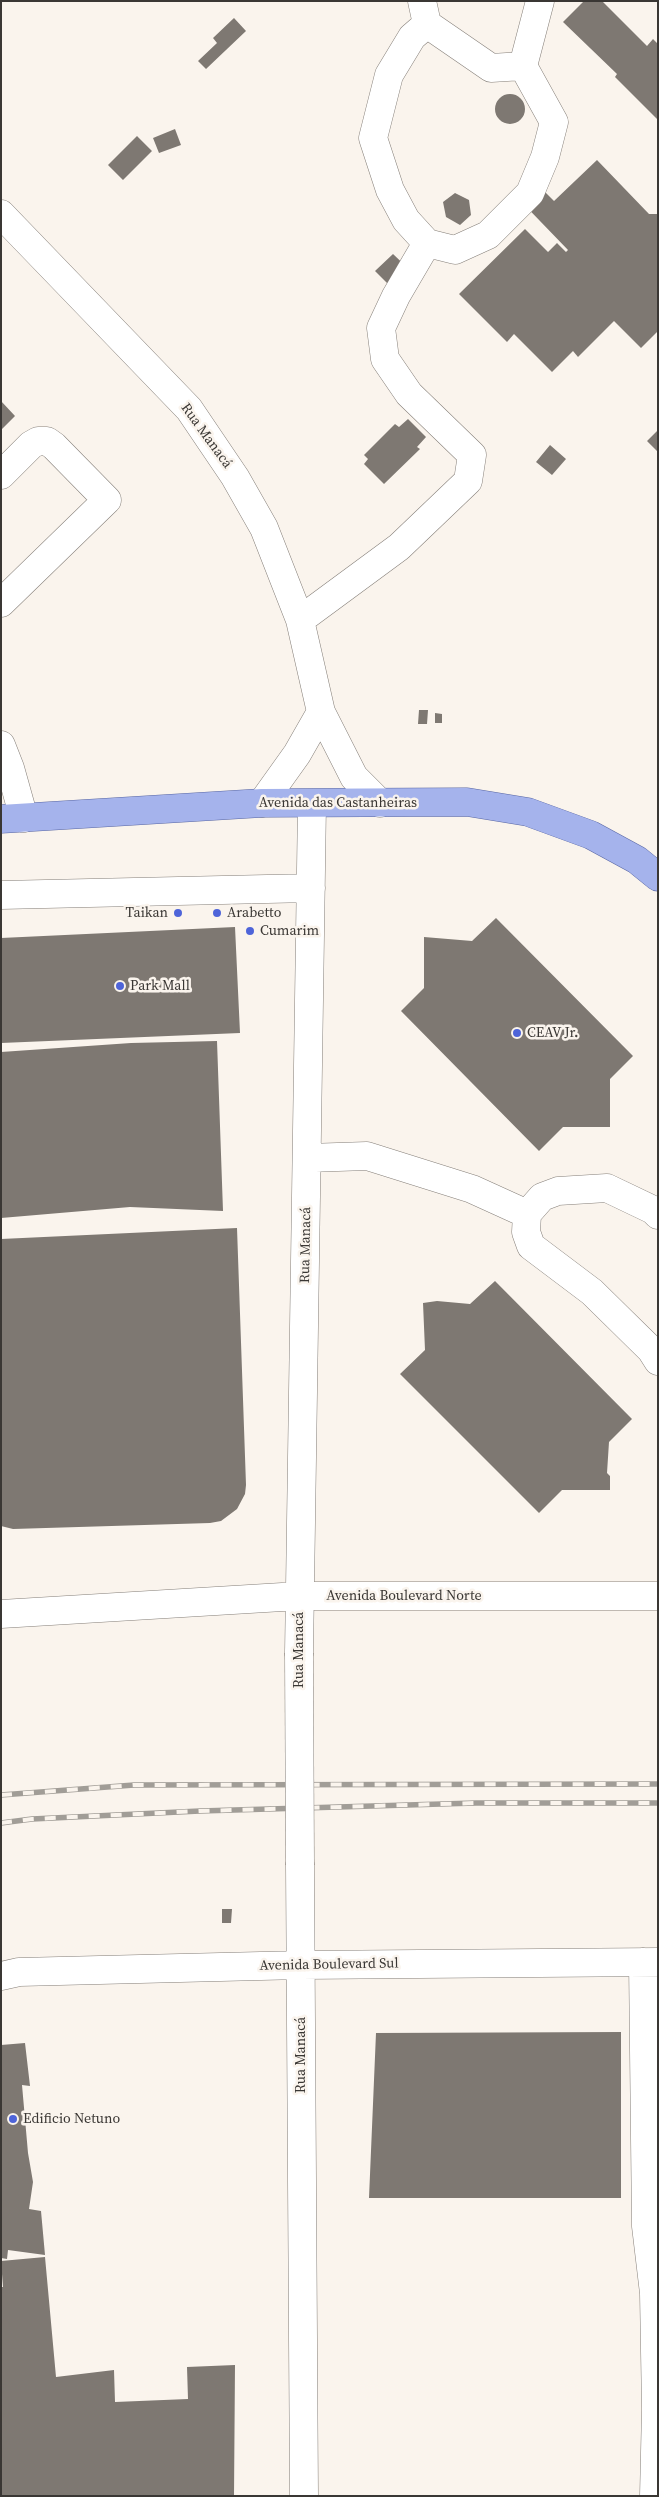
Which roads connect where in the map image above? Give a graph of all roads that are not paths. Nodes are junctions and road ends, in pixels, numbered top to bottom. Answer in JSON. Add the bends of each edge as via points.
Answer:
{"nodes":[{"id":1,"x":540,"y":1,"type":"edge"},
{"id":2,"x":424,"y":13,"type":"edge"},
{"id":3,"x":523,"y":66,"type":"junction"},
{"id":4,"x":1,"y":214,"type":"edge"},
{"id":5,"x":427,"y":243,"type":"junction"},
{"id":6,"x":1,"y":475,"type":"edge"},
{"id":7,"x":1,"y":603,"type":"edge"},
{"id":8,"x":300,"y":620,"type":"junction"},
{"id":9,"x":321,"y":712,"type":"junction"},
{"id":10,"x":1,"y":745,"type":"edge"},
{"id":11,"x":380,"y":802,"type":"junction"},
{"id":12,"x":262,"y":803,"type":"junction"},
{"id":13,"x":312,"y":804,"type":"junction"},
{"id":14,"x":12,"y":819,"type":"edge"},
{"id":15,"x":658,"y":877,"type":"edge"},
{"id":16,"x":310,"y":888,"type":"junction"},
{"id":17,"x":1,"y":895,"type":"edge"},
{"id":18,"x":308,"y":1158,"type":"junction"},
{"id":19,"x":527,"y":1214,"type":"junction"},
{"id":20,"x":658,"y":1215,"type":"edge"},
{"id":21,"x":658,"y":1361,"type":"edge"},
{"id":22,"x":299,"y":1596,"type":"junction"},
{"id":23,"x":658,"y":1596,"type":"edge"},
{"id":24,"x":1,"y":1614,"type":"edge"},
{"id":25,"x":651,"y":1962,"type":"edge"},
{"id":26,"x":301,"y":1964,"type":"junction"},
{"id":27,"x":1,"y":1976,"type":"edge"},
{"id":28,"x":304,"y":2496,"type":"edge"},
{"id":29,"x":654,"y":2496,"type":"edge"}],
"edges":[{"from":1,"to":3,"type":"street"},
{"from":2,"to":3,"type":"street","via":[[490,68]]},
{"from":2,"to":5,"type":"street","via":[[390,75],[373,138],[390,190],[406,220]]},
{"from":3,"to":5,"type":"street","via":[[554,122],[545,158],[530,193],[488,236],[455,250]]},
{"from":4,"to":8,"type":"street","name":"Rua Manacá","via":[[189,409],[235,477],[264,528]]},
{"from":5,"to":8,"type":"street","via":[[381,328],[385,359],[409,394],[472,456],[468,481],[400,547]]},
{"from":6,"to":7,"type":"street","via":[[31,445],[47,441],[107,500]]},
{"from":8,"to":9,"type":"street","name":"Rua Manacá"},
{"from":9,"to":11,"type":"street","name":"Rua Manacá","via":[[354,777]]},
{"from":9,"to":12,"type":"street","via":[[297,754]]},
{"from":10,"to":14,"type":"street","via":[[10,768]]},
{"from":11,"to":13,"type":"main road","name":"Avenida das Castanheiras"},
{"from":11,"to":15,"type":"main road","name":"Avenida das Castanheiras","via":[[467,802],[528,812],[591,835],[637,860]]},
{"from":12,"to":13,"type":"main road","name":"Avenida das Castanheiras"},
{"from":12,"to":14,"type":"main road","name":"Avenida das Castanheiras"},
{"from":13,"to":16,"type":"street","name":"Rua Manacá"},
{"from":16,"to":17,"type":"street"},
{"from":16,"to":18,"type":"street","name":"Rua Manacá"},
{"from":18,"to":19,"type":"street","via":[[367,1156],[472,1189]]},
{"from":18,"to":22,"type":"street","name":"Rua Manacá"},
{"from":19,"to":20,"type":"street","via":[[542,1197],[558,1190],[607,1188]]},
{"from":19,"to":21,"type":"street","via":[[526,1232],[531,1246],[592,1292],[651,1350]]},
{"from":22,"to":23,"type":"street","name":"Avenida Boulevard Norte"},
{"from":22,"to":24,"type":"street","name":"Avenida Boulevard Norte"},
{"from":22,"to":26,"type":"street","name":"Rua Manacá","bridge":true},
{"from":25,"to":26,"type":"street","name":"Avenida Boulevard Sul"},
{"from":25,"to":29,"type":"street","via":[[646,2226],[654,2293]]},
{"from":26,"to":27,"type":"street","name":"Avenida Boulevard Sul","via":[[19,1972]]},
{"from":26,"to":28,"type":"street","name":"Rua Manacá"}]}
